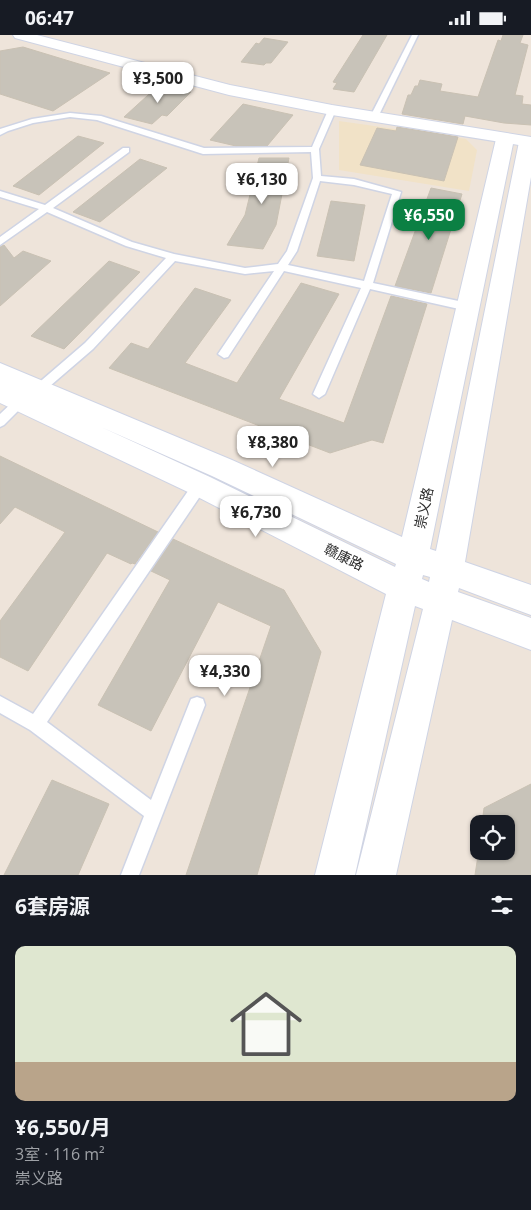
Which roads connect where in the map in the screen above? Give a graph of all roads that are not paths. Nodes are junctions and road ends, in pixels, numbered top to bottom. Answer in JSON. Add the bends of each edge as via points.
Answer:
{"nodes":[{"id":1,"x":20,"y":35,"type":"edge"},
{"id":2,"x":415,"y":35,"type":"edge"},
{"id":3,"x":332,"y":110,"type":"junction"},
{"id":4,"x":374,"y":117,"type":"junction"},
{"id":5,"x":0,"y":133,"type":"edge"},
{"id":6,"x":521,"y":141,"type":"edge"},
{"id":7,"x":315,"y":149,"type":"junction"},
{"id":8,"x":126,"y":150,"type":"dead end"},
{"id":9,"x":317,"y":178,"type":"junction"},
{"id":10,"x":0,"y":194,"type":"edge"},
{"id":11,"x":45,"y":208,"type":"junction"},
{"id":12,"x":0,"y":242,"type":"edge"},
{"id":13,"x":173,"y":257,"type":"junction"},
{"id":14,"x":281,"y":267,"type":"junction"},
{"id":15,"x":368,"y":284,"type":"junction"},
{"id":16,"x":468,"y":307,"type":"junction"},
{"id":17,"x":224,"y":354,"type":"dead end"},
{"id":18,"x":0,"y":372,"type":"edge"},
{"id":19,"x":20,"y":394,"type":"edge"},
{"id":20,"x":320,"y":394,"type":"dead end"},
{"id":21,"x":0,"y":422,"type":"edge"},
{"id":22,"x":200,"y":485,"type":"junction"},
{"id":23,"x":413,"y":557,"type":"junction"},
{"id":24,"x":448,"y":569,"type":"junction"},
{"id":25,"x":404,"y":587,"type":"junction"},
{"id":26,"x":531,"y":600,"type":"edge"},
{"id":27,"x":440,"y":601,"type":"junction"},
{"id":28,"x":531,"y":634,"type":"edge"},
{"id":29,"x":0,"y":704,"type":"edge"},
{"id":30,"x":198,"y":705,"type":"dead end"},
{"id":31,"x":36,"y":724,"type":"junction"},
{"id":32,"x":154,"y":813,"type":"junction"},
{"id":33,"x":130,"y":875,"type":"edge"},
{"id":34,"x":335,"y":875,"type":"edge"},
{"id":35,"x":376,"y":875,"type":"edge"}],
"edges":[{"from":1,"to":3,"type":"main road","via":[[229,90]]},
{"from":2,"to":4,"type":"lane"},
{"from":3,"to":4,"type":"main road"},
{"from":3,"to":7,"type":"lane"},
{"from":4,"to":6,"type":"main road"},
{"from":5,"to":7,"type":"lane","via":[[32,121],[70,115],[98,118],[203,151]]},
{"from":6,"to":16,"type":"main road","name":"崇义路"},
{"from":6,"to":24,"type":"main road"},
{"from":7,"to":9,"type":"lane"},
{"from":8,"to":11,"type":"lane"},
{"from":9,"to":14,"type":"lane","via":[[292,251]]},
{"from":9,"to":15,"type":"lane","via":[[354,182],[397,193]]},
{"from":10,"to":11,"type":"lane"},
{"from":11,"to":12,"type":"lane"},
{"from":11,"to":13,"type":"lane","via":[[129,244]]},
{"from":13,"to":14,"type":"lane","via":[[245,271]]},
{"from":13,"to":19,"type":"lane","via":[[89,346]]},
{"from":14,"to":15,"type":"lane"},
{"from":14,"to":17,"type":"lane"},
{"from":15,"to":16,"type":"lane"},
{"from":15,"to":20,"type":"lane"},
{"from":16,"to":23,"type":"main road","name":"崇义路"},
{"from":18,"to":19,"type":"main road","name":"赣康路"},
{"from":19,"to":21,"type":"lane"},
{"from":19,"to":22,"type":"main road","name":"赣康路"},
{"from":19,"to":23,"type":"main road","name":"赣康路","via":[[222,468]]},
{"from":22,"to":25,"type":"main road","name":"赣康路"},
{"from":22,"to":31,"type":"lane"},
{"from":23,"to":24,"type":"main road","name":"赣康路"},
{"from":23,"to":25,"type":"main road","name":"崇义路"},
{"from":24,"to":26,"type":"main road","name":"赣康路"},
{"from":24,"to":27,"type":"main road"},
{"from":25,"to":27,"type":"main road","name":"赣康路"},
{"from":25,"to":34,"type":"main road","name":"崇义路"},
{"from":27,"to":28,"type":"main road","name":"赣康路"},
{"from":27,"to":35,"type":"main road"},
{"from":29,"to":31,"type":"lane"},
{"from":30,"to":32,"type":"lane"},
{"from":31,"to":32,"type":"lane"},
{"from":32,"to":33,"type":"lane"}]}
